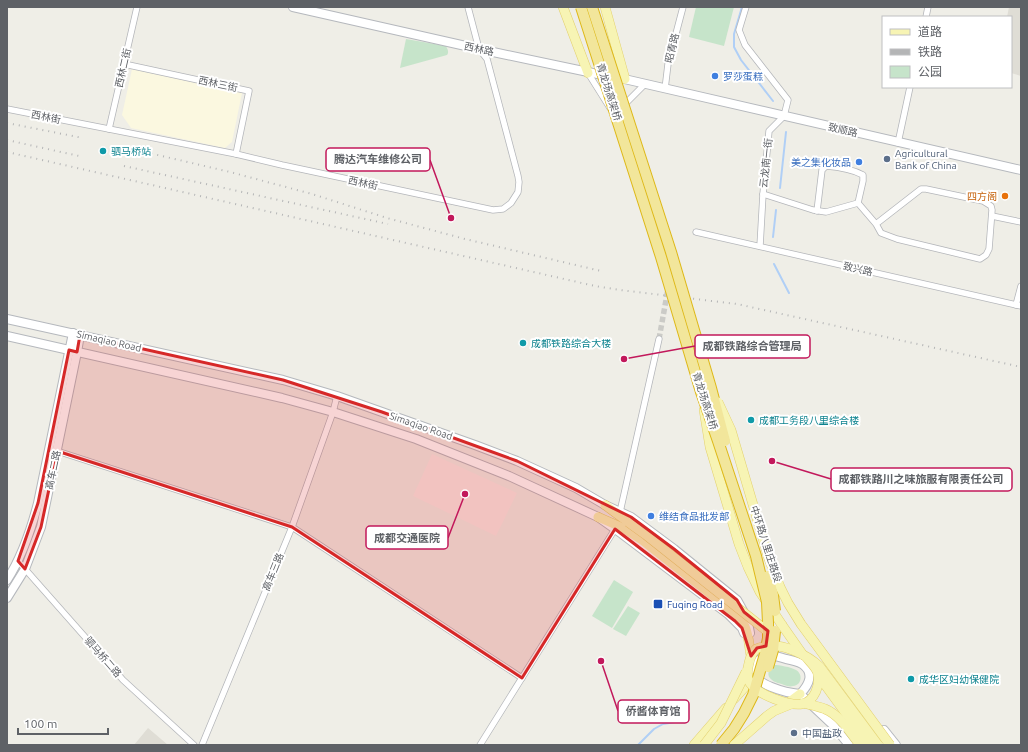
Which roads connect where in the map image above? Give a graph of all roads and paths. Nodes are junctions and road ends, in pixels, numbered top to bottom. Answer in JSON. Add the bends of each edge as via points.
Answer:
{"nodes":[{"id":1,"x":137,"y":7,"type":"edge"},
{"id":2,"x":293,"y":7,"type":"edge"},
{"id":3,"x":468,"y":7,"type":"edge"},
{"id":4,"x":563,"y":7,"type":"edge"},
{"id":5,"x":582,"y":7,"type":"edge"},
{"id":6,"x":592,"y":7,"type":"edge"},
{"id":7,"x":605,"y":7,"type":"edge"},
{"id":8,"x":683,"y":7,"type":"edge"},
{"id":9,"x":746,"y":7,"type":"edge"},
{"id":10,"x":479,"y":49,"type":"junction"},
{"id":11,"x":124,"y":64,"type":"junction"},
{"id":12,"x":588,"y":72,"type":"junction"},
{"id":13,"x":625,"y":79,"type":"junction"},
{"id":14,"x":645,"y":84,"type":"junction"},
{"id":15,"x":910,"y":88,"type":"edge"},
{"id":16,"x":665,"y":89,"type":"junction"},
{"id":17,"x":7,"y":109,"type":"edge"},
{"id":18,"x":614,"y":116,"type":"junction"},
{"id":19,"x":784,"y":116,"type":"junction"},
{"id":20,"x":109,"y":129,"type":"junction"},
{"id":21,"x":898,"y":143,"type":"junction"},
{"id":22,"x":236,"y":154,"type":"junction"},
{"id":23,"x":1021,"y":170,"type":"edge"},
{"id":24,"x":763,"y":194,"type":"junction"},
{"id":25,"x":858,"y":203,"type":"junction"},
{"id":26,"x":817,"y":211,"type":"junction"},
{"id":27,"x":992,"y":216,"type":"junction"},
{"id":28,"x":1021,"y":222,"type":"edge"},
{"id":29,"x":876,"y":224,"type":"junction"},
{"id":30,"x":696,"y":232,"type":"dead end"},
{"id":31,"x":760,"y":246,"type":"junction"},
{"id":32,"x":671,"y":273,"type":"dead end"},
{"id":33,"x":1021,"y":286,"type":"edge"},
{"id":34,"x":1019,"y":306,"type":"edge"},
{"id":35,"x":7,"y":319,"type":"edge"},
{"id":36,"x":76,"y":334,"type":"junction"},
{"id":37,"x":7,"y":336,"type":"edge"},
{"id":38,"x":659,"y":339,"type":"tunnel mouth"},
{"id":39,"x":69,"y":350,"type":"junction"},
{"id":40,"x":77,"y":352,"type":"junction"},
{"id":41,"x":711,"y":388,"type":"junction"},
{"id":42,"x":701,"y":392,"type":"junction"},
{"id":43,"x":337,"y":396,"type":"junction"},
{"id":44,"x":333,"y":412,"type":"junction"},
{"id":45,"x":57,"y":451,"type":"junction"},
{"id":46,"x":605,"y":505,"type":"junction"},
{"id":47,"x":620,"y":512,"type":"junction"},
{"id":48,"x":598,"y":518,"type":"joint"},
{"id":49,"x":622,"y":526,"type":"junction"},
{"id":50,"x":292,"y":527,"type":"junction"},
{"id":51,"x":18,"y":561,"type":"junction"},
{"id":52,"x":25,"y":569,"type":"junction"},
{"id":53,"x":7,"y":580,"type":"edge"},
{"id":54,"x":7,"y":598,"type":"edge"},
{"id":55,"x":790,"y":650,"type":"junction"},
{"id":56,"x":804,"y":661,"type":"junction"},
{"id":57,"x":753,"y":666,"type":"junction"},
{"id":58,"x":522,"y":678,"type":"junction"},
{"id":59,"x":800,"y":694,"type":"junction"},
{"id":60,"x":791,"y":704,"type":"junction"},
{"id":61,"x":804,"y":704,"type":"junction"},
{"id":62,"x":194,"y":745,"type":"edge"},
{"id":63,"x":202,"y":745,"type":"edge"},
{"id":64,"x":480,"y":745,"type":"edge"},
{"id":65,"x":694,"y":745,"type":"edge"},
{"id":66,"x":704,"y":745,"type":"edge"},
{"id":67,"x":721,"y":745,"type":"edge"},
{"id":68,"x":728,"y":745,"type":"edge"},
{"id":69,"x":736,"y":745,"type":"edge"},
{"id":70,"x":849,"y":745,"type":"edge"},
{"id":71,"x":860,"y":745,"type":"edge"},
{"id":72,"x":869,"y":745,"type":"edge"},
{"id":73,"x":878,"y":745,"type":"edge"},
{"id":74,"x":890,"y":745,"type":"edge"},
{"id":75,"x":896,"y":745,"type":"edge"}],
"edges":[{"from":1,"to":11,"type":"street","name":"西林二街"},
{"from":2,"to":10,"type":"main road","name":"西林路"},
{"from":3,"to":10,"type":"street"},
{"from":4,"to":12,"type":"main road"},
{"from":5,"to":42,"type":"highway","name":"青龙场高架桥","bridge":true},
{"from":6,"to":41,"type":"highway","name":"青龙场高架桥","bridge":true,"via":[[671,252]]},
{"from":7,"to":13,"type":"main road"},
{"from":8,"to":16,"type":"street","name":"昭青路","via":[[668,64]]},
{"from":9,"to":19,"type":"street","via":[[739,30],[745,46],[788,100]]},
{"from":10,"to":12,"type":"main road","name":"西林路"},
{"from":10,"to":22,"type":"street","name":"西林街","via":[[487,58],[519,182],[518,192],[511,203],[503,209],[494,210]]},
{"from":11,"to":20,"type":"street","name":"西林二街"},
{"from":11,"to":22,"type":"street","name":"西林三街","via":[[249,91]]},
{"from":12,"to":13,"type":"main road","name":"西林路"},
{"from":12,"to":18,"type":"street"},
{"from":13,"to":14,"type":"main road","name":"西林路"},
{"from":14,"to":16,"type":"main road","name":"西林路"},
{"from":14,"to":18,"type":"street"},
{"from":15,"to":21,"type":"street"},
{"from":16,"to":19,"type":"main road","name":"致顺路"},
{"from":17,"to":20,"type":"street","name":"西林街"},
{"from":18,"to":32,"type":"street","via":[[653,236],[668,260]]},
{"from":19,"to":21,"type":"main road","name":"致顺路"},
{"from":19,"to":24,"type":"street","name":"云龙南一街","via":[[769,131]]},
{"from":20,"to":22,"type":"street","name":"西林街"},
{"from":21,"to":23,"type":"main road","name":"致顺路"},
{"from":24,"to":26,"type":"street"},
{"from":24,"to":31,"type":"street","name":"云龙南一街"},
{"from":25,"to":26,"type":"street","via":[[826,212]]},
{"from":25,"to":26,"type":"street","via":[[863,175],[826,166],[822,170]]},
{"from":25,"to":29,"type":"street"},
{"from":27,"to":28,"type":"street"},
{"from":27,"to":29,"type":"street","via":[[991,206],[983,201],[926,188],[921,189]]},
{"from":27,"to":29,"type":"street","via":[[989,249],[980,259],[897,240],[880,233]]},
{"from":30,"to":31,"type":"street","name":"致兴路"},
{"from":31,"to":34,"type":"street","name":"致兴路"},
{"from":33,"to":34,"type":"street"},
{"from":35,"to":36,"type":"main road","name":"Simaqiao Road"},
{"from":36,"to":39,"type":"main road","name":"高车二路"},
{"from":36,"to":40,"type":"main road","name":"高车二路"},
{"from":36,"to":43,"type":"main road","name":"Simaqiao Road","via":[[283,380]]},
{"from":37,"to":39,"type":"main road","name":"Simaqiao Road"},
{"from":38,"to":47,"type":"street"},
{"from":39,"to":40,"type":"main road","name":"Simaqiao Road"},
{"from":39,"to":51,"type":"main road","name":"高车二路","via":[[38,503]]},
{"from":40,"to":44,"type":"main road","name":"Simaqiao Road"},
{"from":40,"to":45,"type":"main road","name":"高车二路"},
{"from":41,"to":68,"type":"highway","name":"青龙场高架桥","bridge":true,"via":[[723,435],[768,576],[775,613],[773,650],[763,687],[748,719]]},
{"from":41,"to":74,"type":"main road","name":"中环路八里庄路段","bridge":true,"via":[[731,430],[765,546],[785,598],[800,624]]},
{"from":42,"to":67,"type":"highway","name":"青龙场高架桥","bridge":true,"via":[[756,556],[767,602],[768,638],[754,695],[734,730]]},
{"from":42,"to":72,"type":"main road","name":"中环路八里庄路段","bridge":true,"via":[[710,447],[748,567],[760,592]]},
{"from":43,"to":44,"type":"street","name":"高车三路"},
{"from":43,"to":46,"type":"main road","name":"Simaqiao Road","via":[[517,461],[576,488]]},
{"from":44,"to":48,"type":"main road","name":"Simaqiao Road","via":[[423,442],[509,476]]},
{"from":44,"to":50,"type":"street","name":"高车三路"},
{"from":45,"to":50,"type":"street"},
{"from":45,"to":52,"type":"main road","name":"高车二路","via":[[41,527]]},
{"from":46,"to":47,"type":"main road","name":"Simaqiao Road"},
{"from":46,"to":49,"type":"main road"},
{"from":47,"to":57,"type":"main road","name":"Simaqiao Road","via":[[631,517],[674,549],[737,600],[747,618]]},
{"from":48,"to":49,"type":"main road"},
{"from":49,"to":55,"type":"main road","bridge":true,"via":[[646,535]]},
{"from":49,"to":57,"type":"main road","via":[[740,618],[746,629]]},
{"from":49,"to":58,"type":"street"},
{"from":50,"to":58,"type":"street"},
{"from":50,"to":63,"type":"street","name":"高车三路"},
{"from":51,"to":52,"type":"street","name":"驷马桥二路"},
{"from":51,"to":53,"type":"main road","name":"高车二路"},
{"from":52,"to":54,"type":"main road","name":"高车二路"},
{"from":52,"to":62,"type":"street","name":"驷马桥二路","via":[[123,680]]},
{"from":55,"to":56,"type":"main road","bridge":true,"via":[[797,652]]},
{"from":55,"to":57,"type":"main road","bridge":true,"via":[[769,646],[757,648]]},
{"from":56,"to":57,"type":"main road","via":[[773,656],[762,658]]},
{"from":56,"to":59,"type":"main road","via":[[810,680]]},
{"from":56,"to":61,"type":"main road","bridge":true,"via":[[814,665],[818,673],[818,684],[812,698]]},
{"from":56,"to":73,"type":"main road","bridge":true,"via":[[820,667]]},
{"from":56,"to":75,"type":"main road","via":[[852,688]]},
{"from":57,"to":59,"type":"main road","via":[[759,681],[786,692]]},
{"from":57,"to":60,"type":"main road","bridge":true,"via":[[750,683],[764,695]]},
{"from":57,"to":65,"type":"main road"},
{"from":57,"to":66,"type":"main road","bridge":true,"via":[[721,723]]},
{"from":58,"to":64,"type":"street"},
{"from":59,"to":69,"type":"main road"},
{"from":59,"to":70,"type":"main road","via":[[833,725]]},
{"from":60,"to":61,"type":"main road","bridge":true},
{"from":60,"to":69,"type":"main road","bridge":true,"via":[[767,716]]},
{"from":61,"to":71,"type":"main road","bridge":true,"via":[[826,709],[834,714]]}]}
